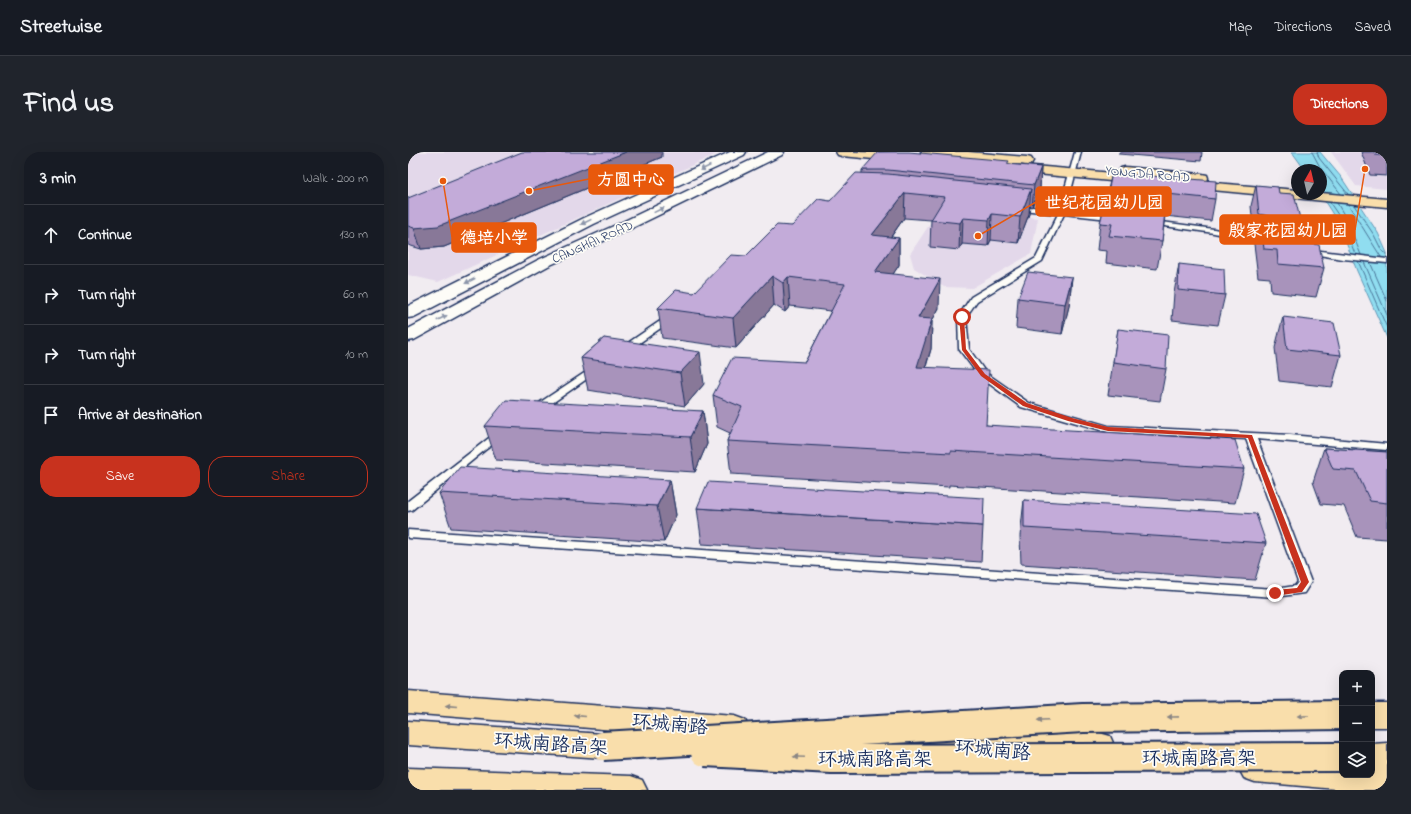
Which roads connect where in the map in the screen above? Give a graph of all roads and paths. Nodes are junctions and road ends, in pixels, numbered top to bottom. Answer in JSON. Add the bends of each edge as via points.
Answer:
{"nodes":[{"id":1,"x":740,"y":152,"type":"edge"},
{"id":2,"x":778,"y":152,"type":"edge"},
{"id":3,"x":842,"y":152,"type":"edge"},
{"id":4,"x":927,"y":152,"type":"edge"},
{"id":5,"x":1078,"y":152,"type":"edge"},
{"id":6,"x":1074,"y":170,"type":"junction"},
{"id":7,"x":1327,"y":189,"type":"edge"},
{"id":8,"x":1291,"y":190,"type":"edge"},
{"id":9,"x":1327,"y":195,"type":"edge"},
{"id":10,"x":1387,"y":195,"type":"edge"},
{"id":11,"x":1387,"y":203,"type":"edge"},
{"id":12,"x":1007,"y":207,"type":"edge"},
{"id":13,"x":1062,"y":212,"type":"junction"},
{"id":14,"x":1125,"y":219,"type":"edge"},
{"id":15,"x":1141,"y":221,"type":"edge"},
{"id":16,"x":1278,"y":246,"type":"edge"},
{"id":17,"x":1300,"y":250,"type":"edge"},
{"id":18,"x":1387,"y":261,"type":"edge"},
{"id":19,"x":408,"y":313,"type":"edge"},
{"id":20,"x":676,"y":313,"type":"edge"},
{"id":21,"x":408,"y":336,"type":"edge"},
{"id":22,"x":527,"y":416,"type":"edge"},
{"id":23,"x":507,"y":430,"type":"edge"},
{"id":24,"x":1250,"y":436,"type":"junction"},
{"id":25,"x":1387,"y":447,"type":"edge"},
{"id":26,"x":408,"y":507,"type":"edge"},
{"id":27,"x":408,"y":534,"type":"edge"},
{"id":28,"x":408,"y":702,"type":"edge"},
{"id":29,"x":1339,"y":715,"type":"edge"},
{"id":30,"x":1375,"y":715,"type":"edge"},
{"id":31,"x":1387,"y":715,"type":"edge"},
{"id":32,"x":605,"y":732,"type":"junction"},
{"id":33,"x":408,"y":733,"type":"edge"},
{"id":34,"x":1375,"y":756,"type":"edge"},
{"id":35,"x":1387,"y":756,"type":"edge"},
{"id":36,"x":1339,"y":758,"type":"edge"},
{"id":37,"x":1375,"y":761,"type":"edge"},
{"id":38,"x":1387,"y":762,"type":"edge"},
{"id":39,"x":1387,"y":780,"type":"edge"},
{"id":40,"x":408,"y":781,"type":"edge"},
{"id":41,"x":631,"y":790,"type":"edge"}],
"edges":[{"from":1,"to":19,"type":"main road","name":"CANGHAI ROAD","one_way":true,"via":[[589,221]]},
{"from":21,"to":2,"type":"main road","name":"CANGHAI ROAD","one_way":true,"via":[[543,263],[624,227]]},
{"from":3,"to":6,"type":"main road","name":"YONGDA ROAD"},
{"from":4,"to":6,"type":"main road","name":"YONGDA ROAD"},
{"from":5,"to":6,"type":"lane"},
{"from":6,"to":8,"type":"main road","name":"YONGDA ROAD"},
{"from":6,"to":13,"type":"lane"},
{"from":7,"to":10,"type":"main road"},
{"from":9,"to":11,"type":"main road","name":"YONGDA ROAD"},
{"from":12,"to":13,"type":"lane"},
{"from":13,"to":14,"type":"lane"},
{"from":13,"to":24,"type":"lane","via":[[1039,260],[974,299],[962,317],[964,349],[983,375],[1025,405],[1108,429]]},
{"from":15,"to":16,"type":"lane","via":[[1214,231]]},
{"from":17,"to":18,"type":"lane"},
{"from":20,"to":22,"type":"lane"},
{"from":23,"to":26,"type":"lane"},
{"from":24,"to":25,"type":"lane"},
{"from":24,"to":27,"type":"lane","via":[[1305,582],[1299,590],[1267,592]]},
{"from":32,"to":28,"type":"main road","name":"环城南路","one_way":true},
{"from":29,"to":32,"type":"main road","one_way":true,"bridge":true,"via":[[1082,718]]},
{"from":30,"to":31,"type":"main road"},
{"from":32,"to":33,"type":"main road","name":"环城南路高架"},
{"from":36,"to":32,"type":"main road","name":"环城南路高架","one_way":true,"bridge":true,"via":[[832,759]]},
{"from":32,"to":39,"type":"main road","name":"环城南路"},
{"from":34,"to":35,"type":"main road"},
{"from":37,"to":38,"type":"main road"},
{"from":40,"to":41,"type":"main road"}]}
